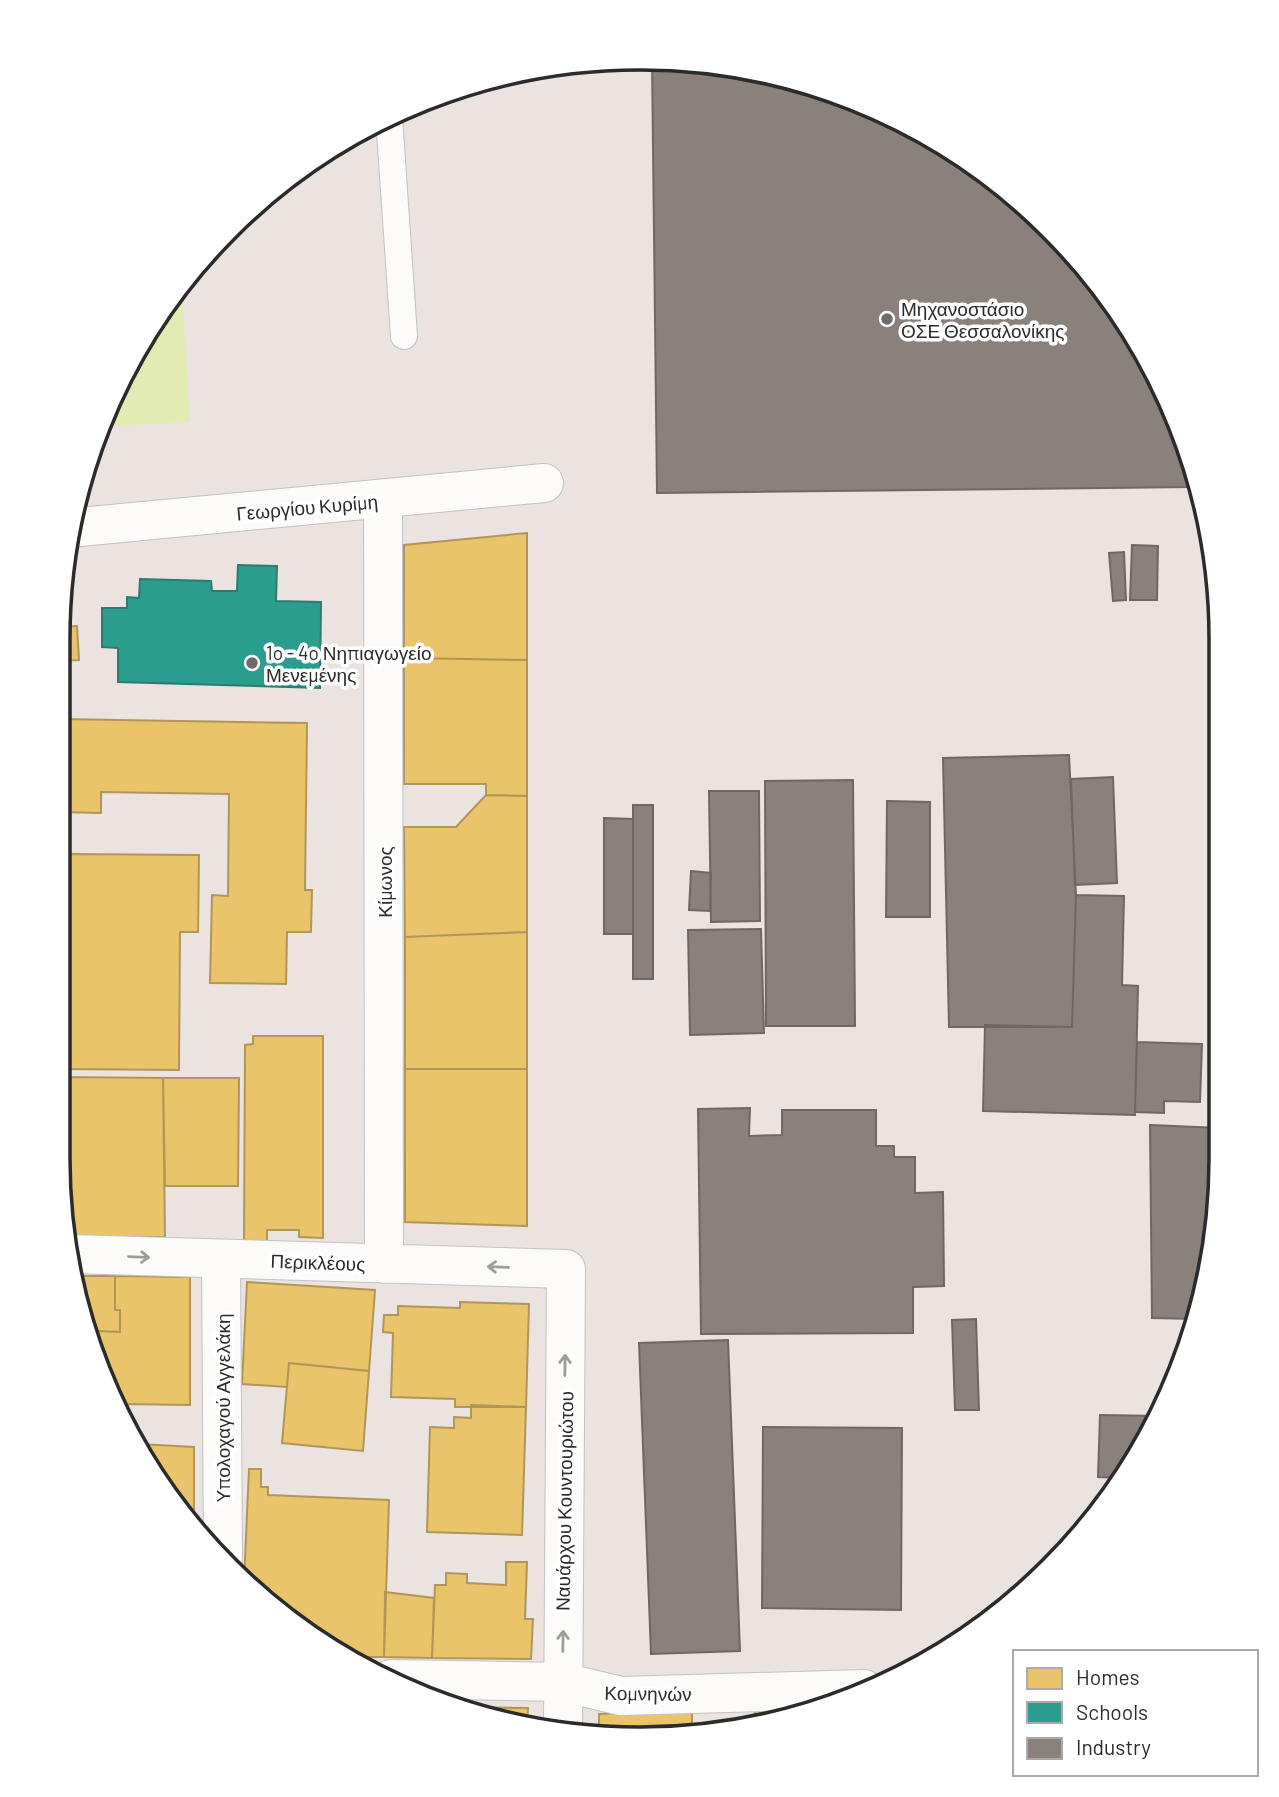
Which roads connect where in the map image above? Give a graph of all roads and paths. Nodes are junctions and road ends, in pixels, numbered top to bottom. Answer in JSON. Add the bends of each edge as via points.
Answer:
{"nodes":[{"id":1,"x":390,"y":128,"type":"edge"},
{"id":2,"x":404,"y":336,"type":"dead end"},
{"id":3,"x":544,"y":483,"type":"dead end"},
{"id":4,"x":383,"y":500,"type":"junction"},
{"id":5,"x":81,"y":527,"type":"edge"},
{"id":6,"x":79,"y":1254,"type":"edge"},
{"id":7,"x":221,"y":1259,"type":"junction"},
{"id":8,"x":384,"y":1264,"type":"junction"},
{"id":9,"x":566,"y":1269,"type":"joint"},
{"id":10,"x":223,"y":1545,"type":"edge"},
{"id":11,"x":412,"y":1679,"type":"edge"},
{"id":12,"x":562,"y":1682,"type":"junction"},
{"id":13,"x":842,"y":1690,"type":"edge"},
{"id":14,"x":563,"y":1722,"type":"edge"}],
"edges":[{"from":1,"to":2,"type":"lane"},
{"from":3,"to":4,"type":"street","name":"Γεωργίου Κυρίμη"},
{"from":4,"to":5,"type":"street","name":"Γεωργίου Κυρίμη"},
{"from":4,"to":8,"type":"street","name":"Κίμωνος"},
{"from":6,"to":7,"type":"street","name":"Περικλέους","one_way":true},
{"from":7,"to":8,"type":"street","name":"Περικλέους"},
{"from":7,"to":10,"type":"street","name":"Υπολοχαγού Αγγελάκη"},
{"from":9,"to":8,"type":"street","name":"Περικλέους","one_way":true},
{"from":12,"to":9,"type":"street","name":"Ναυάρχου Κουντουριώτου","one_way":true},
{"from":11,"to":12,"type":"street","name":"Κομνηνών"},
{"from":12,"to":13,"type":"street","name":"Κομνηνών","via":[[621,1696]]},
{"from":12,"to":14,"type":"street","name":"Ναυάρχου Κουντουριώτου"}]}
